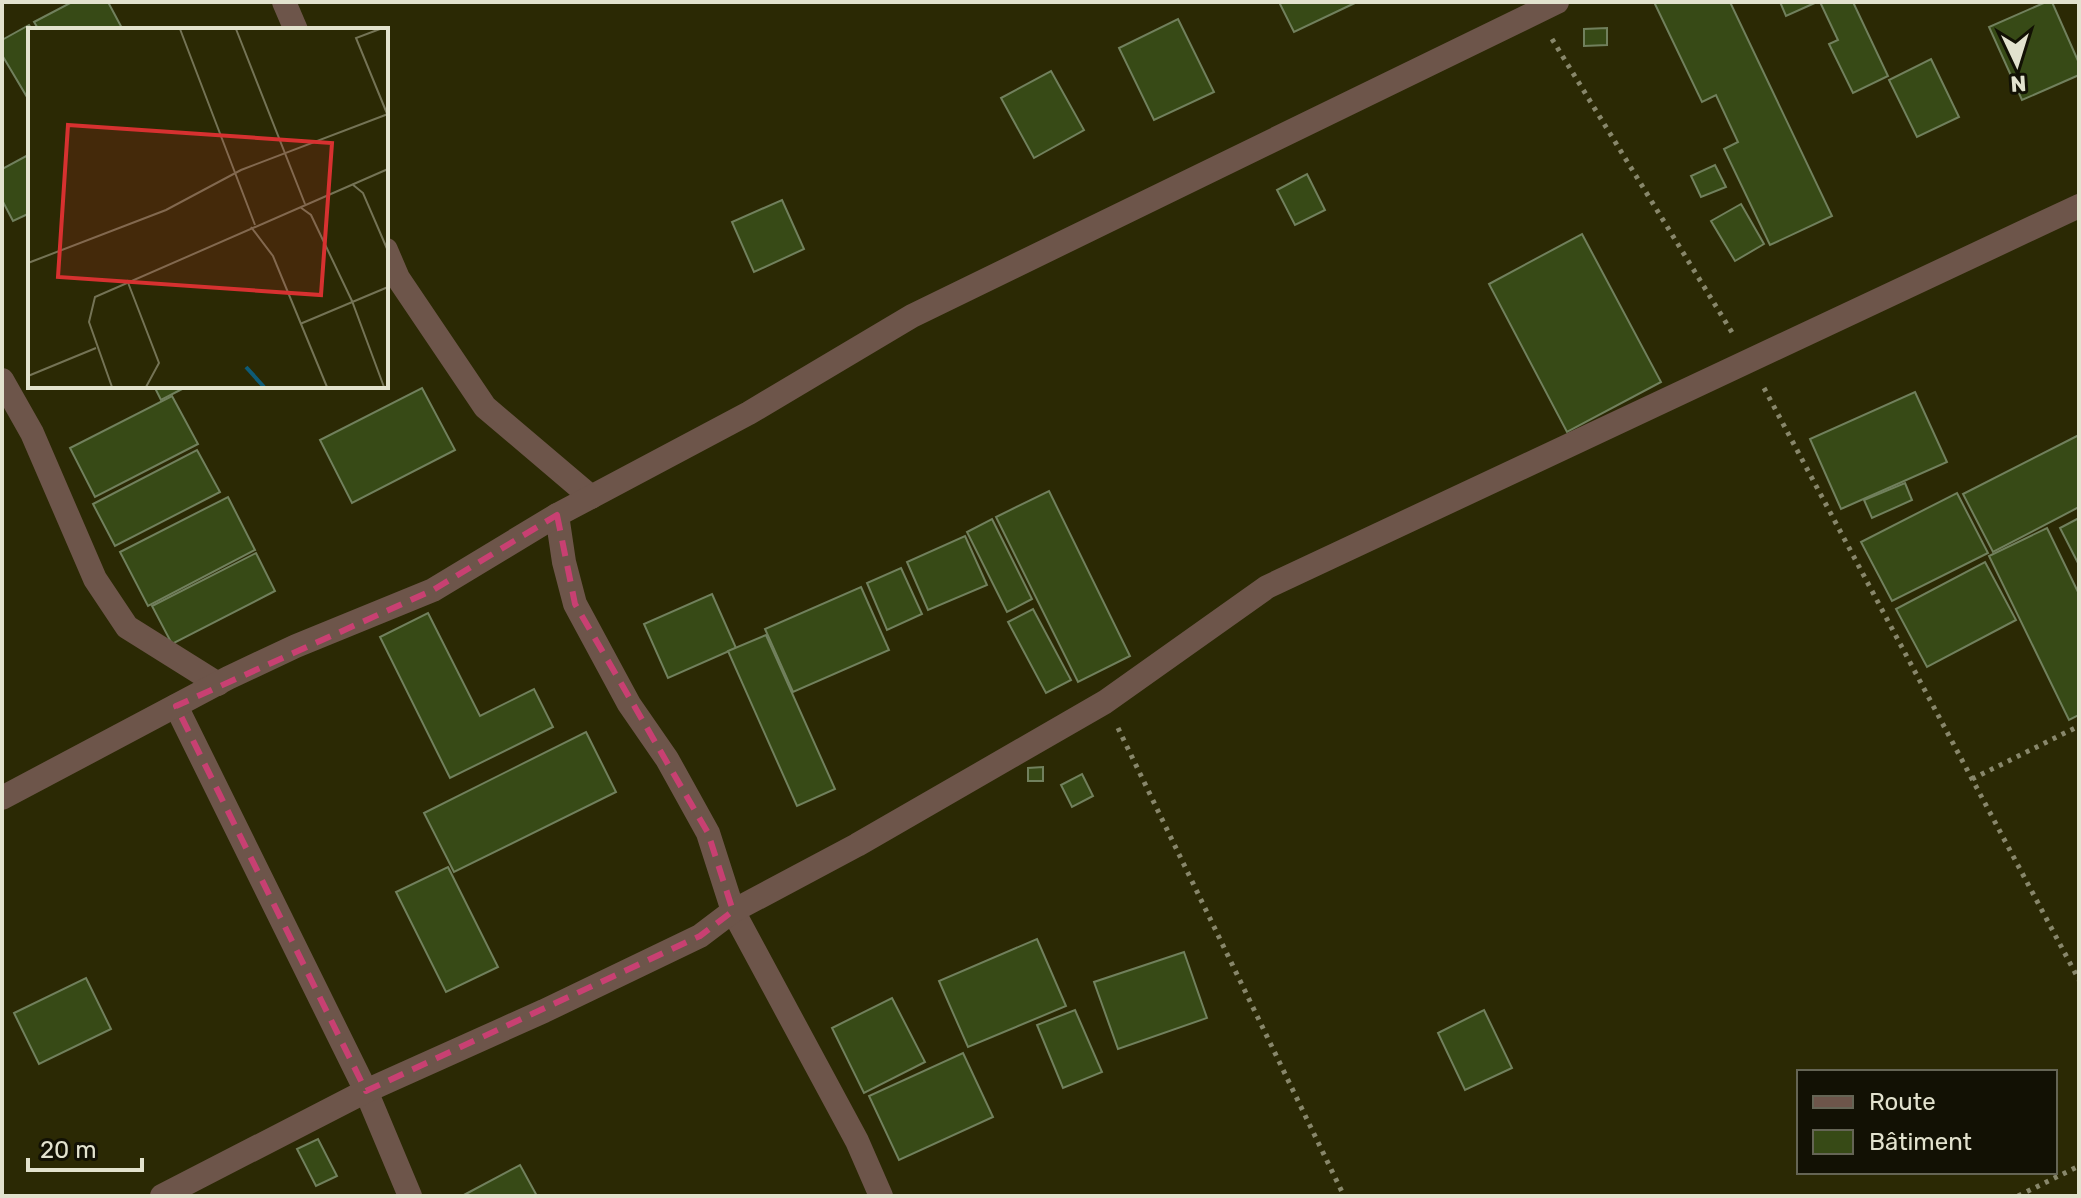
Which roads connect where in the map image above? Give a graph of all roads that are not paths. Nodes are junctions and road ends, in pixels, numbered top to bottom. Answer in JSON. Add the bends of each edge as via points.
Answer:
{"nodes":[{"id":1,"x":284,"y":2,"type":"edge"},
{"id":2,"x":1542,"y":6,"type":"edge"},
{"id":3,"x":295,"y":28,"type":"edge"},
{"id":4,"x":2079,"y":206,"type":"edge"},
{"id":5,"x":388,"y":255,"type":"edge"},
{"id":6,"x":2,"y":380,"type":"edge"},
{"id":7,"x":591,"y":497,"type":"junction"},
{"id":8,"x":557,"y":515,"type":"junction"},
{"id":9,"x":218,"y":684,"type":"junction"},
{"id":10,"x":176,"y":706,"type":"junction"},
{"id":11,"x":2,"y":798,"type":"edge"},
{"id":12,"x":733,"y":911,"type":"junction"},
{"id":13,"x":366,"y":1091,"type":"junction"},
{"id":14,"x":162,"y":1196,"type":"edge"},
{"id":15,"x":410,"y":1196,"type":"edge"},
{"id":16,"x":881,"y":1196,"type":"edge"}],
"edges":[{"from":1,"to":3,"type":"street"},
{"from":2,"to":7,"type":"street","via":[[912,316],[749,413]]},
{"from":4,"to":12,"type":"street","via":[[1267,587],[1105,702]]},
{"from":5,"to":7,"type":"street","via":[[398,278],[485,407]]},
{"from":6,"to":9,"type":"street","via":[[32,433],[95,579],[127,627]]},
{"from":7,"to":8,"type":"street"},
{"from":8,"to":9,"type":"street","via":[[433,590]]},
{"from":8,"to":12,"type":"street","via":[[575,604],[708,833]]},
{"from":9,"to":10,"type":"street"},
{"from":10,"to":11,"type":"street"},
{"from":10,"to":13,"type":"street"},
{"from":12,"to":13,"type":"street","via":[[700,936]]},
{"from":12,"to":16,"type":"street","via":[[857,1141]]},
{"from":13,"to":14,"type":"street"},
{"from":13,"to":15,"type":"street"}]}
